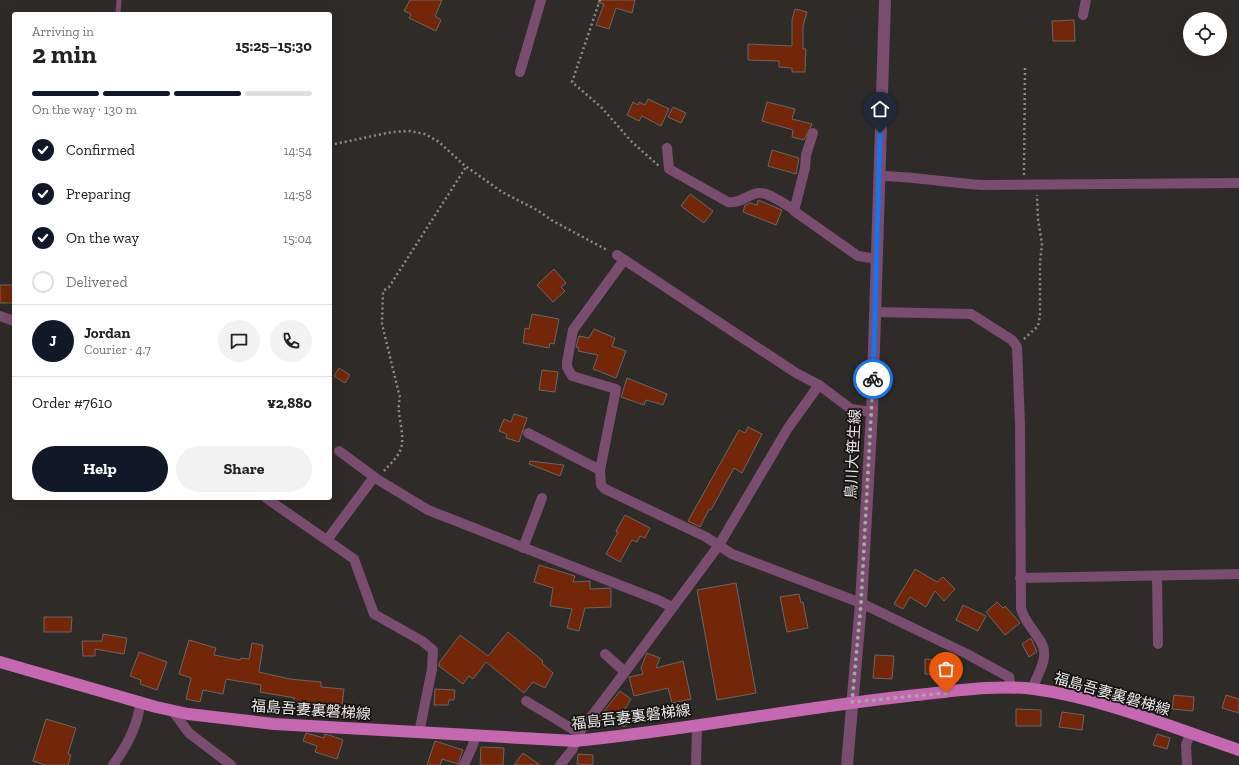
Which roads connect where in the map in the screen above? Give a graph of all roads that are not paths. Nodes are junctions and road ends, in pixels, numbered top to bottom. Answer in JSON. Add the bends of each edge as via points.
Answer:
{"nodes":[{"id":1,"x":119,"y":0,"type":"edge"},
{"id":2,"x":541,"y":0,"type":"edge"},
{"id":3,"x":884,"y":0,"type":"edge"},
{"id":4,"x":1086,"y":0,"type":"edge"},
{"id":5,"x":118,"y":12,"type":"edge"},
{"id":6,"x":1082,"y":15,"type":"dead end"},
{"id":7,"x":520,"y":72,"type":"dead end"},
{"id":8,"x":813,"y":133,"type":"dead end"},
{"id":9,"x":667,"y":148,"type":"dead end"},
{"id":10,"x":879,"y":176,"type":"junction"},
{"id":11,"x":1239,"y":183,"type":"edge"},
{"id":12,"x":794,"y":209,"type":"junction"},
{"id":13,"x":877,"y":259,"type":"junction"},
{"id":14,"x":875,"y":312,"type":"junction"},
{"id":15,"x":0,"y":316,"type":"edge"},
{"id":16,"x":12,"y":320,"type":"edge"},
{"id":17,"x":819,"y":385,"type":"junction"},
{"id":18,"x":872,"y":412,"type":"junction"},
{"id":19,"x":528,"y":433,"type":"dead end"},
{"id":20,"x":339,"y":451,"type":"dead end"},
{"id":21,"x":600,"y":470,"type":"junction"},
{"id":22,"x":376,"y":478,"type":"junction"},
{"id":23,"x":542,"y":498,"type":"dead end"},
{"id":24,"x":269,"y":500,"type":"edge"},
{"id":25,"x":327,"y":540,"type":"junction"},
{"id":26,"x":719,"y":545,"type":"junction"},
{"id":27,"x":523,"y":548,"type":"junction"},
{"id":28,"x":1239,"y":574,"type":"edge"},
{"id":29,"x":1157,"y":576,"type":"junction"},
{"id":30,"x":1020,"y":578,"type":"junction"},
{"id":31,"x":861,"y":603,"type":"junction"},
{"id":32,"x":672,"y":607,"type":"junction"},
{"id":33,"x":1158,"y":644,"type":"dead end"},
{"id":34,"x":606,"y":654,"type":"dead end"},
{"id":35,"x":0,"y":662,"type":"edge"},
{"id":36,"x":625,"y":672,"type":"junction"},
{"id":37,"x":1011,"y":688,"type":"junction"},
{"id":38,"x":1032,"y":689,"type":"junction"},
{"id":39,"x":526,"y":701,"type":"dead end"},
{"id":40,"x":140,"y":702,"type":"junction"},
{"id":41,"x":852,"y":702,"type":"junction"},
{"id":42,"x":172,"y":710,"type":"junction"},
{"id":43,"x":696,"y":725,"type":"junction"},
{"id":44,"x":419,"y":733,"type":"junction"},
{"id":45,"x":1190,"y":734,"type":"junction"},
{"id":46,"x":475,"y":735,"type":"junction"},
{"id":47,"x":577,"y":737,"type":"junction"},
{"id":48,"x":1239,"y":750,"type":"edge"},
{"id":49,"x":113,"y":765,"type":"edge"},
{"id":50,"x":231,"y":765,"type":"edge"},
{"id":51,"x":464,"y":765,"type":"edge"},
{"id":52,"x":560,"y":765,"type":"edge"},
{"id":53,"x":696,"y":765,"type":"edge"},
{"id":54,"x":847,"y":765,"type":"edge"},
{"id":55,"x":1187,"y":765,"type":"edge"}],
"edges":[{"from":1,"to":5,"type":"lane"},
{"from":2,"to":7,"type":"street"},
{"from":3,"to":10,"type":"street","name":"鳥川大笹生線"},
{"from":4,"to":6,"type":"street"},
{"from":8,"to":12,"type":"street"},
{"from":9,"to":12,"type":"street","via":[[669,169],[728,202],[738,202],[756,194],[763,194]]},
{"from":10,"to":11,"type":"street","via":[[951,184]]},
{"from":10,"to":13,"type":"street","name":"鳥川大笹生線"},
{"from":12,"to":13,"type":"street","via":[[858,256]]},
{"from":13,"to":14,"type":"street","name":"鳥川大笹生線"},
{"from":14,"to":18,"type":"street","name":"鳥川大笹生線"},
{"from":14,"to":30,"type":"street","via":[[971,314],[1015,343],[1020,425]]},
{"from":15,"to":16,"type":"street"},
{"from":17,"to":18,"type":"street","via":[[851,409]]},
{"from":17,"to":21,"type":"street","via":[[796,373],[620,258],[573,330],[567,362],[572,376],[616,389]]},
{"from":17,"to":26,"type":"street","via":[[788,428]]},
{"from":18,"to":31,"type":"street","name":"鳥川大笹生線"},
{"from":19,"to":21,"type":"street"},
{"from":20,"to":22,"type":"street"},
{"from":21,"to":26,"type":"street","via":[[605,489]]},
{"from":22,"to":25,"type":"street"},
{"from":22,"to":27,"type":"street","via":[[428,510]]},
{"from":23,"to":27,"type":"street"},
{"from":24,"to":25,"type":"street"},
{"from":25,"to":44,"type":"street","via":[[354,559],[374,614],[433,650],[432,669]]},
{"from":26,"to":31,"type":"street","via":[[732,554]]},
{"from":26,"to":32,"type":"street"},
{"from":27,"to":32,"type":"street"},
{"from":28,"to":29,"type":"street"},
{"from":29,"to":30,"type":"street"},
{"from":29,"to":33,"type":"street"},
{"from":30,"to":38,"type":"street","via":[[1022,614],[1044,650],[1044,660]]},
{"from":31,"to":37,"type":"street","via":[[1000,671],[1009,678]]},
{"from":31,"to":41,"type":"street","name":"鳥川大笹生線"},
{"from":32,"to":36,"type":"street"},
{"from":34,"to":36,"type":"street"},
{"from":35,"to":40,"type":"main road","name":"福島吾妻裏磐梯線"},
{"from":36,"to":47,"type":"street"},
{"from":37,"to":38,"type":"main road","name":"福島吾妻裏磐梯線"},
{"from":37,"to":41,"type":"main road","name":"福島吾妻裏磐梯線"},
{"from":38,"to":45,"type":"main road","name":"福島吾妻裏磐梯線","via":[[1099,704]]},
{"from":39,"to":47,"type":"street"},
{"from":40,"to":42,"type":"main road","name":"福島吾妻裏磐梯線"},
{"from":40,"to":49,"type":"street","via":[[139,717],[127,746]]},
{"from":41,"to":43,"type":"main road","name":"福島吾妻裏磐梯線"},
{"from":41,"to":54,"type":"street","name":"鳥川大笹生線"},
{"from":42,"to":44,"type":"main road","name":"福島吾妻裏磐梯線","via":[[274,724]]},
{"from":42,"to":50,"type":"street","via":[[189,733]]},
{"from":43,"to":47,"type":"main road","name":"福島吾妻裏磐梯線","via":[[623,736]]},
{"from":43,"to":53,"type":"street"},
{"from":44,"to":46,"type":"main road","name":"福島吾妻裏磐梯線"},
{"from":45,"to":48,"type":"main road","name":"福島吾妻裏磐梯線"},
{"from":45,"to":55,"type":"street","via":[[1186,745]]},
{"from":46,"to":47,"type":"main road","name":"福島吾妻裏磐梯線"},
{"from":46,"to":51,"type":"street"},
{"from":47,"to":52,"type":"street","via":[[572,750]]}]}
